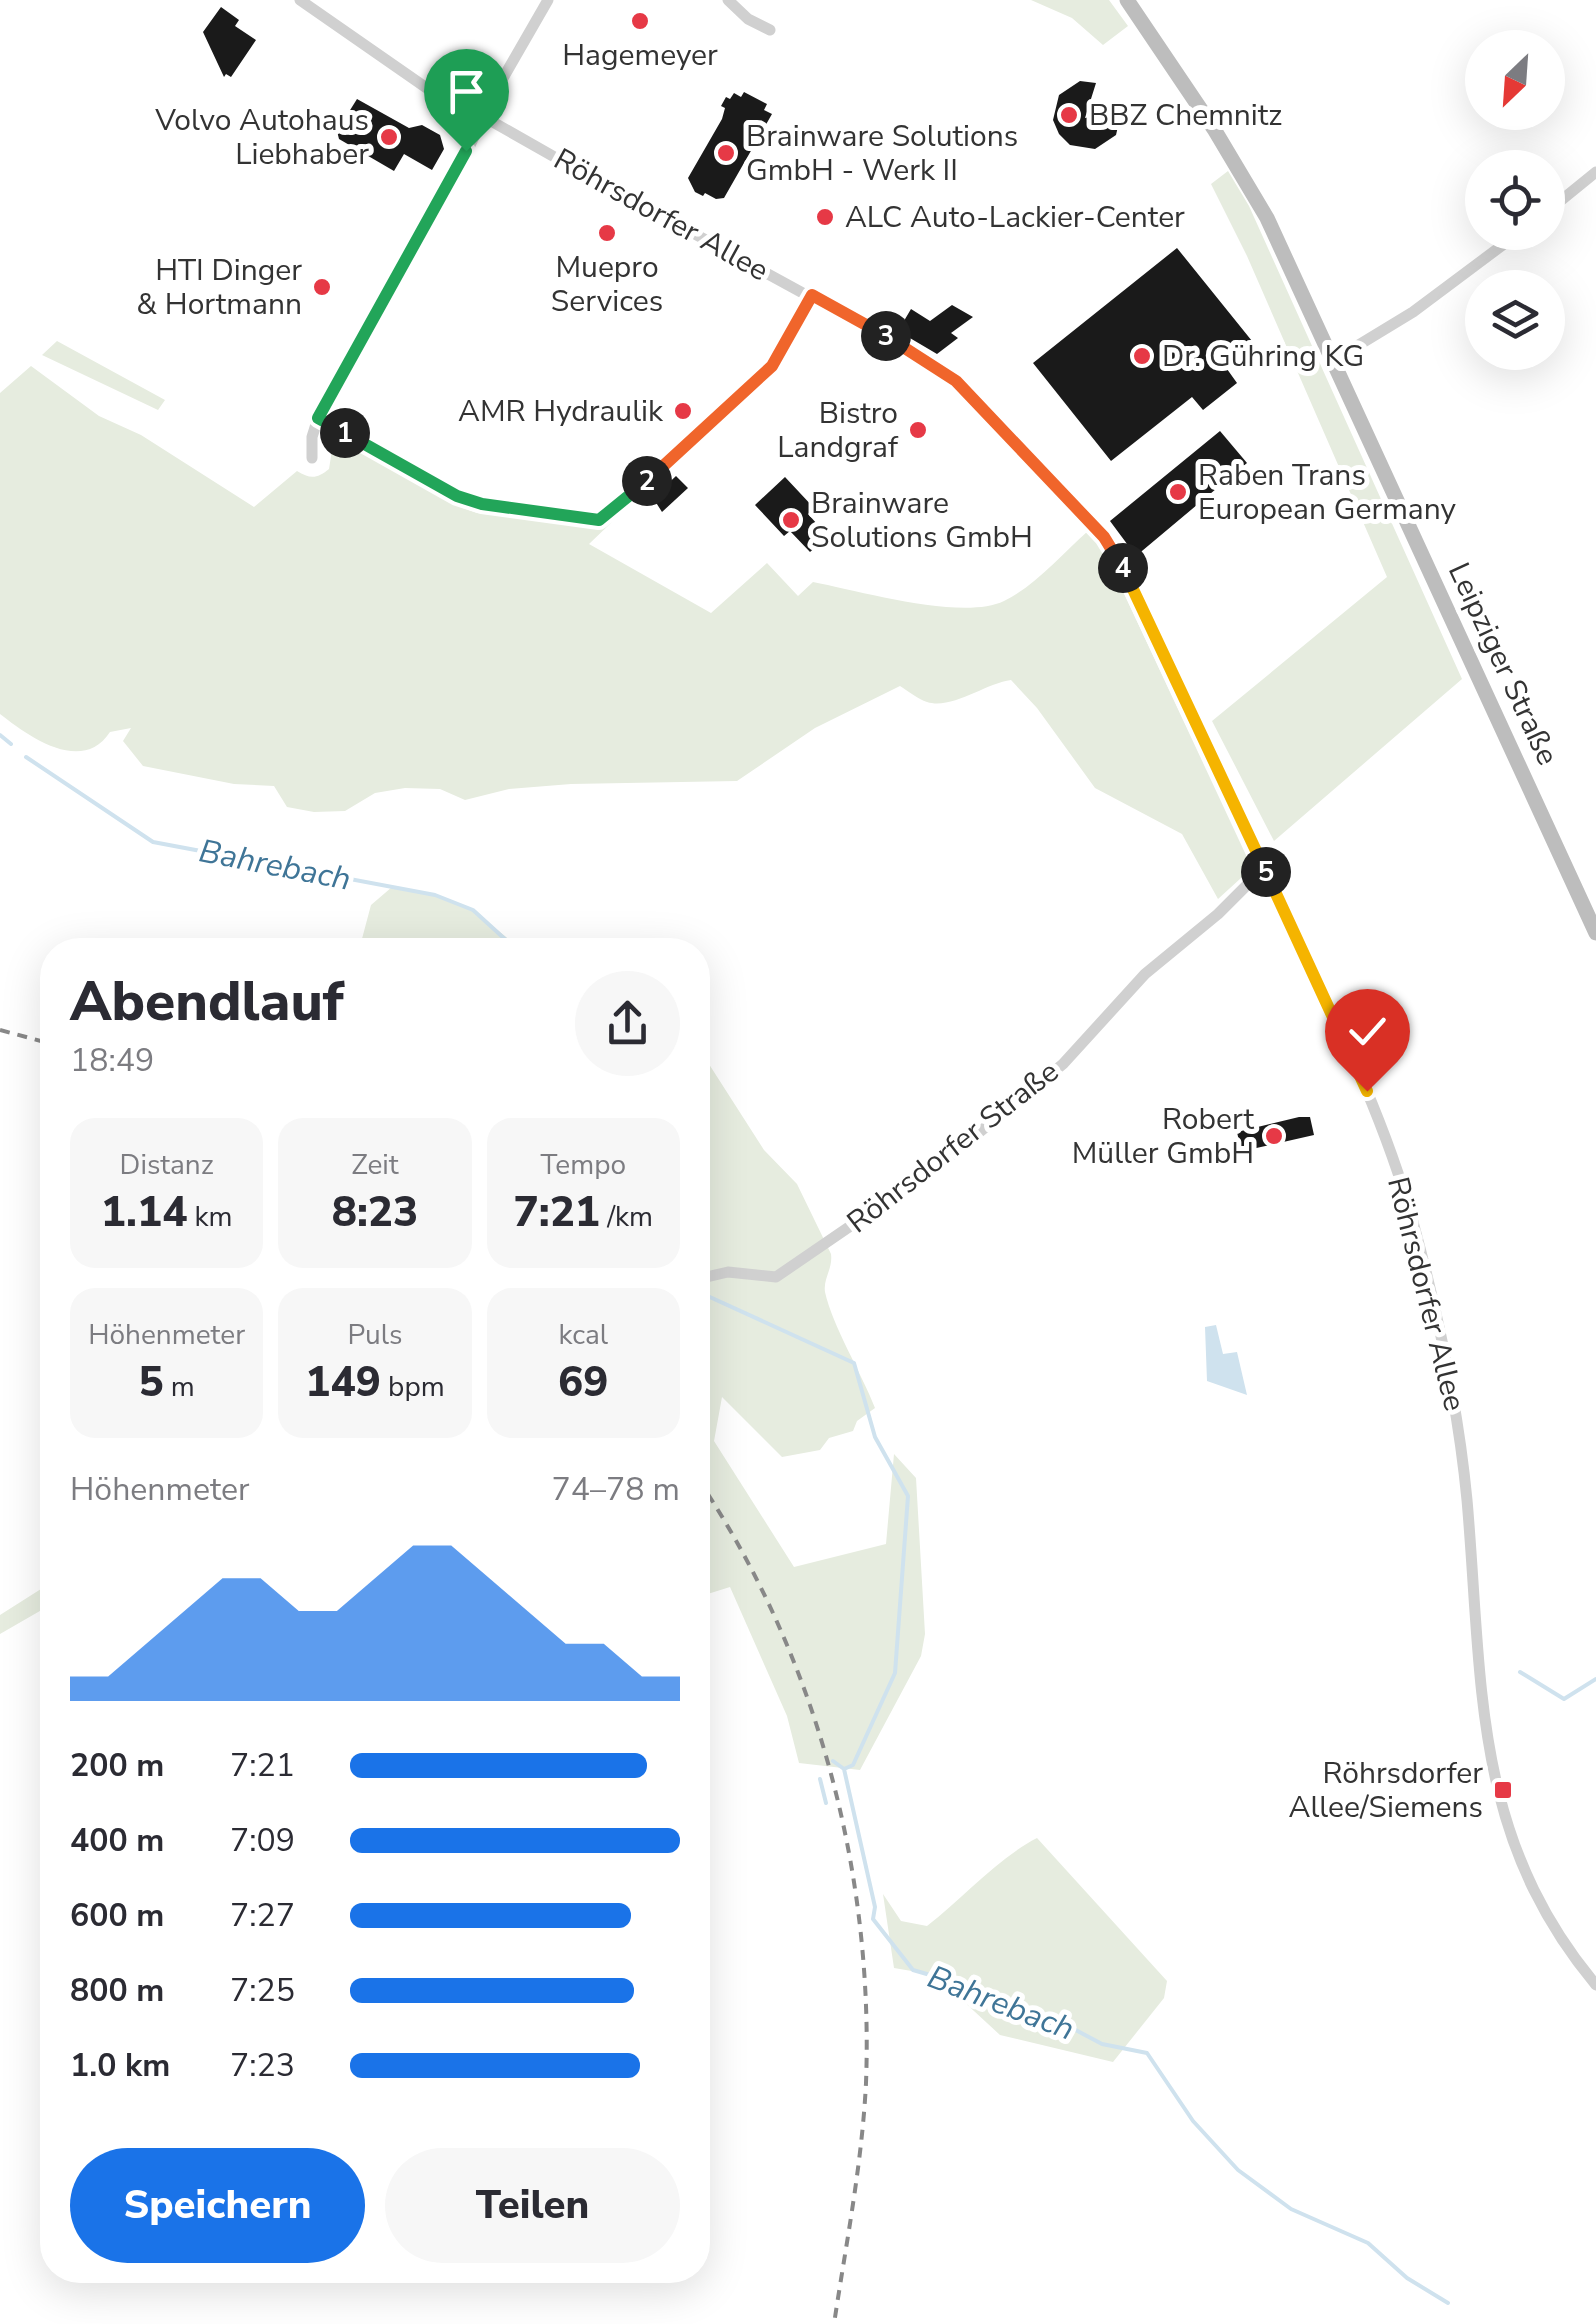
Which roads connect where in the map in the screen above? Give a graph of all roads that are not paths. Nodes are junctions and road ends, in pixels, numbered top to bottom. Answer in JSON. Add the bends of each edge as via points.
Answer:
{"nodes":[{"id":1,"x":300,"y":0,"type":"edge"},
{"id":2,"x":548,"y":0,"type":"edge"},
{"id":3,"x":728,"y":0,"type":"edge"},
{"id":4,"x":1127,"y":0,"type":"edge"},
{"id":5,"x":770,"y":30,"type":"dead end"},
{"id":6,"x":477,"y":108,"type":"junction"},
{"id":7,"x":1596,"y":172,"type":"edge"},
{"id":8,"x":1565,"y":197,"type":"edge"},
{"id":9,"x":1496,"y":250,"type":"edge"},
{"id":10,"x":812,"y":295,"type":"junction"},
{"id":11,"x":1334,"y":360,"type":"junction"},
{"id":12,"x":318,"y":418,"type":"junction"},
{"id":13,"x":312,"y":458,"type":"dead end"},
{"id":14,"x":1264,"y":868,"type":"junction"},
{"id":15,"x":1596,"y":933,"type":"edge"},
{"id":16,"x":710,"y":1276,"type":"edge"},
{"id":17,"x":1596,"y":1985,"type":"edge"}],
"edges":[{"from":1,"to":6,"type":"street","name":"Röhrsdorfer Allee","via":[[428,89]]},
{"from":2,"to":6,"type":"street","via":[[494,92]]},
{"from":3,"to":5,"type":"street"},
{"from":4,"to":11,"type":"main road","name":"Leipziger Straße","via":[[1250,184]]},
{"from":6,"to":10,"type":"street","name":"Röhrsdorfer Allee","via":[[577,170]]},
{"from":6,"to":12,"type":"street","via":[[477,131]]},
{"from":7,"to":8,"type":"street"},
{"from":9,"to":11,"type":"street"},
{"from":10,"to":12,"type":"street","via":[[772,366],[599,520],[457,496]]},
{"from":10,"to":14,"type":"street","name":"Röhrsdorfer Allee","via":[[956,381],[1104,537]]},
{"from":11,"to":15,"type":"main road","name":"Leipziger Straße"},
{"from":12,"to":13,"type":"street"},
{"from":14,"to":16,"type":"street","name":"Röhrsdorfer Straße","via":[[1146,974],[1063,1064],[938,1166],[776,1276]]},
{"from":14,"to":17,"type":"street","name":"Röhrsdorfer Allee","via":[[1370,1097],[1413,1221],[1456,1420],[1494,1782],[1540,1902]]}]}
